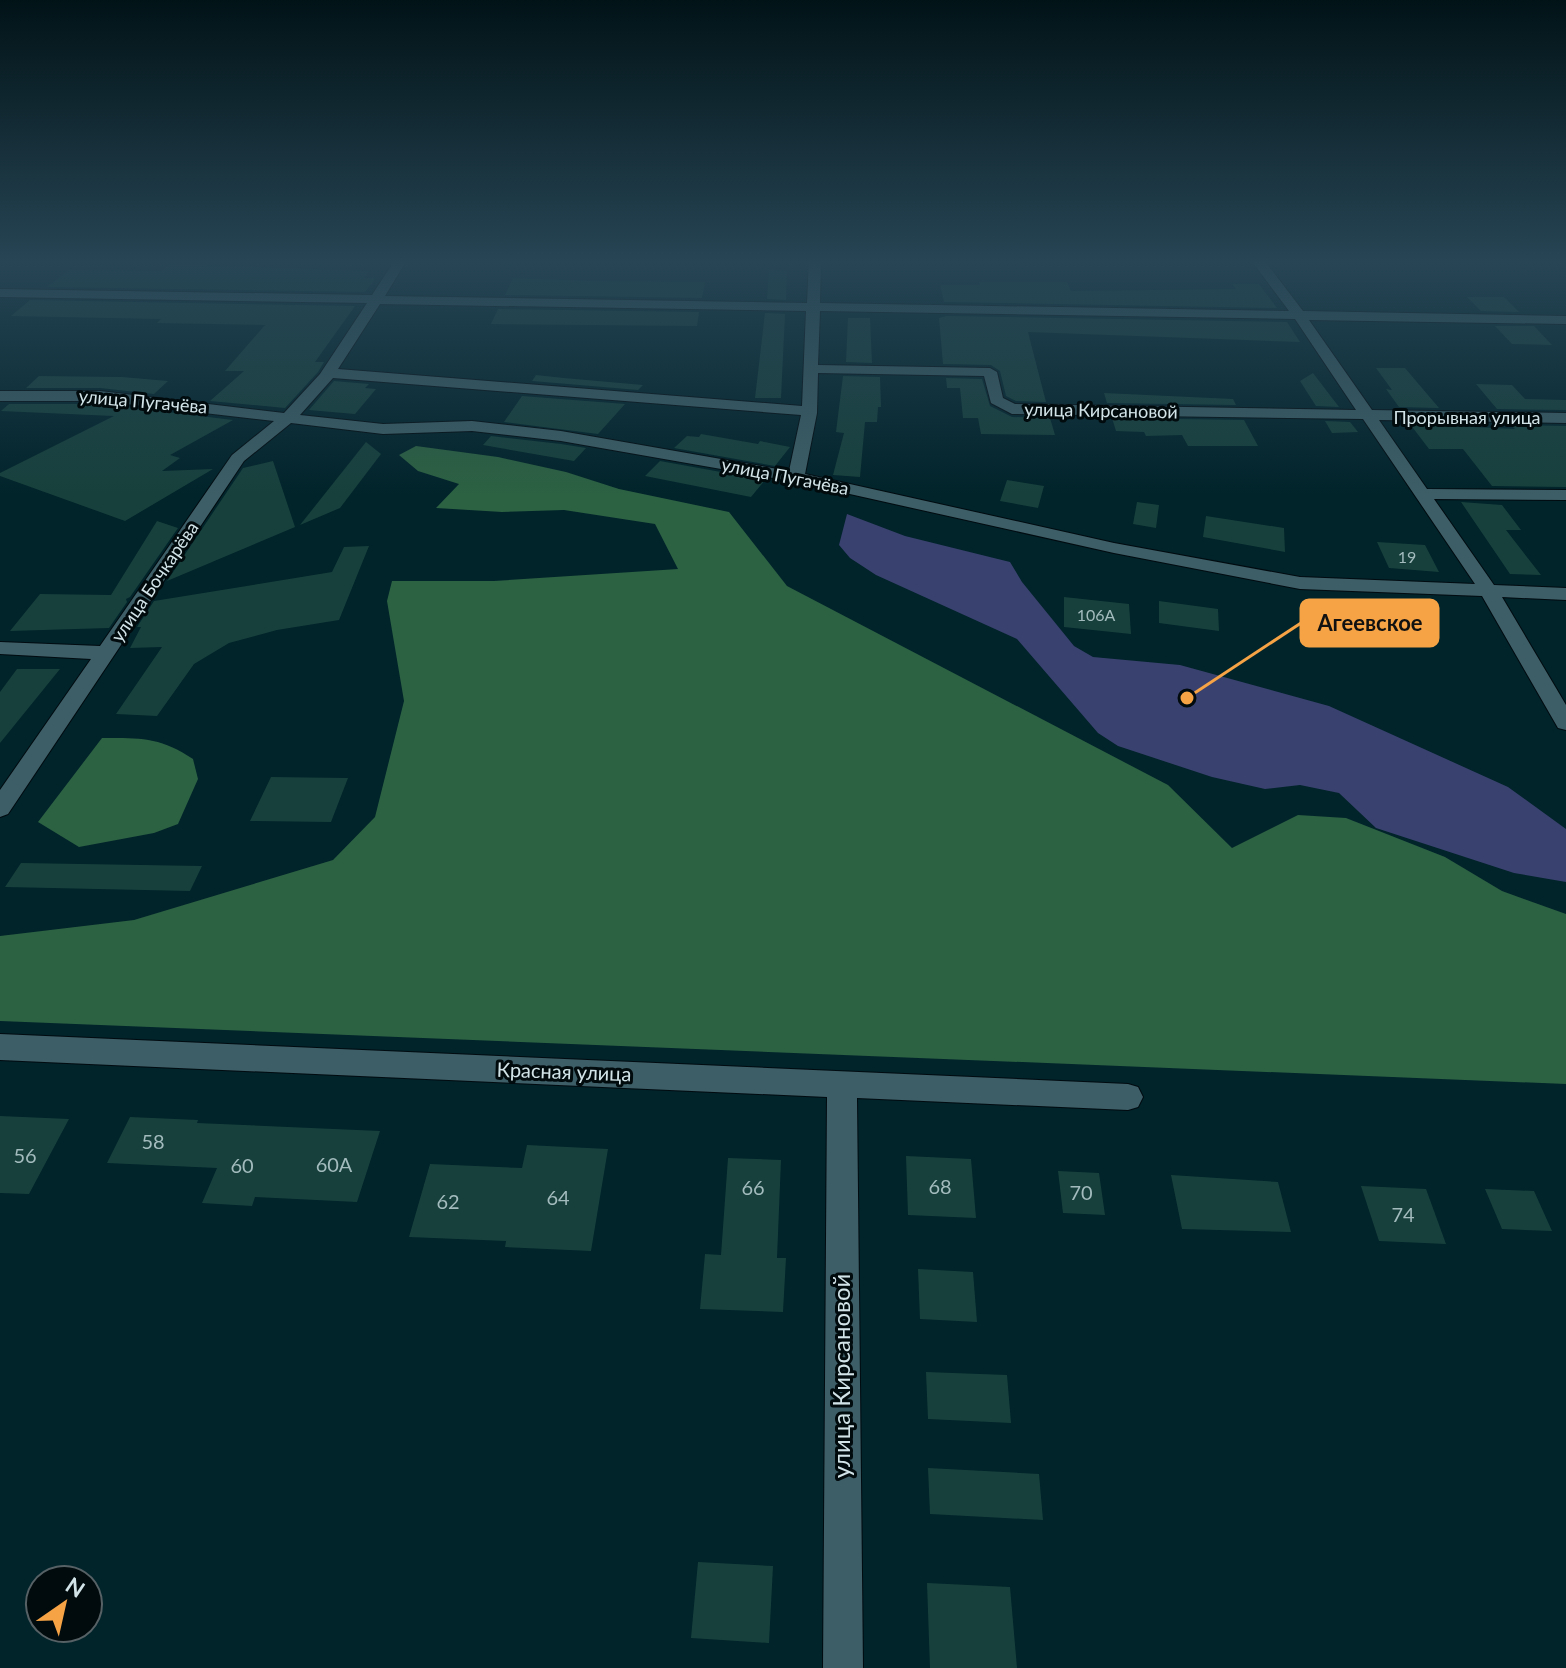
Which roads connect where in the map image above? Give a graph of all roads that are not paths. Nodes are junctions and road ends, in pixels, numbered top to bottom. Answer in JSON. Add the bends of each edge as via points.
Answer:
{"nodes":[{"id":1,"x":353,"y":338,"type":"edge"},
{"id":2,"x":812,"y":338,"type":"edge"},
{"id":3,"x":1314,"y":338,"type":"edge"},
{"id":4,"x":812,"y":369,"type":"junction"},
{"id":5,"x":329,"y":373,"type":"junction"},
{"id":6,"x":0,"y":396,"type":"edge"},
{"id":7,"x":809,"y":411,"type":"junction"},
{"id":8,"x":290,"y":416,"type":"junction"},
{"id":9,"x":1368,"y":417,"type":"junction"},
{"id":10,"x":1566,"y":418,"type":"edge"},
{"id":11,"x":796,"y":477,"type":"junction"},
{"id":12,"x":1420,"y":494,"type":"junction"},
{"id":13,"x":1566,"y":495,"type":"edge"},
{"id":14,"x":1490,"y":593,"type":"junction"},
{"id":15,"x":1566,"y":594,"type":"edge"},
{"id":16,"x":0,"y":648,"type":"edge"},
{"id":17,"x":108,"y":653,"type":"junction"},
{"id":18,"x":1566,"y":723,"type":"edge"},
{"id":19,"x":0,"y":808,"type":"edge"},
{"id":20,"x":0,"y":1047,"type":"edge"},
{"id":21,"x":842,"y":1084,"type":"junction"},
{"id":22,"x":1128,"y":1097,"type":"dead end"},
{"id":23,"x":843,"y":1668,"type":"edge"}],
"edges":[{"from":1,"to":5,"type":"street","name":"улица Бочкарёва"},
{"from":2,"to":4,"type":"street"},
{"from":3,"to":9,"type":"street","name":"Прорывная улица"},
{"from":4,"to":7,"type":"street"},
{"from":4,"to":9,"type":"street","name":"улица Кирсановой","via":[[990,372],[996,400],[1012,409]]},
{"from":5,"to":7,"type":"street"},
{"from":5,"to":8,"type":"street","name":"улица Бочкарёва"},
{"from":6,"to":8,"type":"street","name":"улица Пугачёва","via":[[100,396]]},
{"from":7,"to":11,"type":"street"},
{"from":8,"to":11,"type":"street","name":"улица Пугачёва","via":[[383,429],[472,426],[561,436]]},
{"from":8,"to":17,"type":"street","name":"улица Бочкарёва","via":[[238,458]]},
{"from":9,"to":10,"type":"street","name":"Прорывная улица"},
{"from":9,"to":12,"type":"street","name":"Прорывная улица"},
{"from":11,"to":14,"type":"street","name":"улица Пугачёва","via":[[1114,548],[1300,583]]},
{"from":12,"to":13,"type":"street"},
{"from":12,"to":14,"type":"street","name":"Прорывная улица"},
{"from":14,"to":15,"type":"street","name":"улица Пугачёва"},
{"from":14,"to":18,"type":"street","name":"Прорывная улица"},
{"from":16,"to":17,"type":"street"},
{"from":17,"to":19,"type":"street","name":"улица Бочкарёва"},
{"from":20,"to":21,"type":"street","name":"Красная улица"},
{"from":21,"to":22,"type":"street","name":"Красная улица"},
{"from":21,"to":23,"type":"street","name":"улица Кирсановой"}]}
